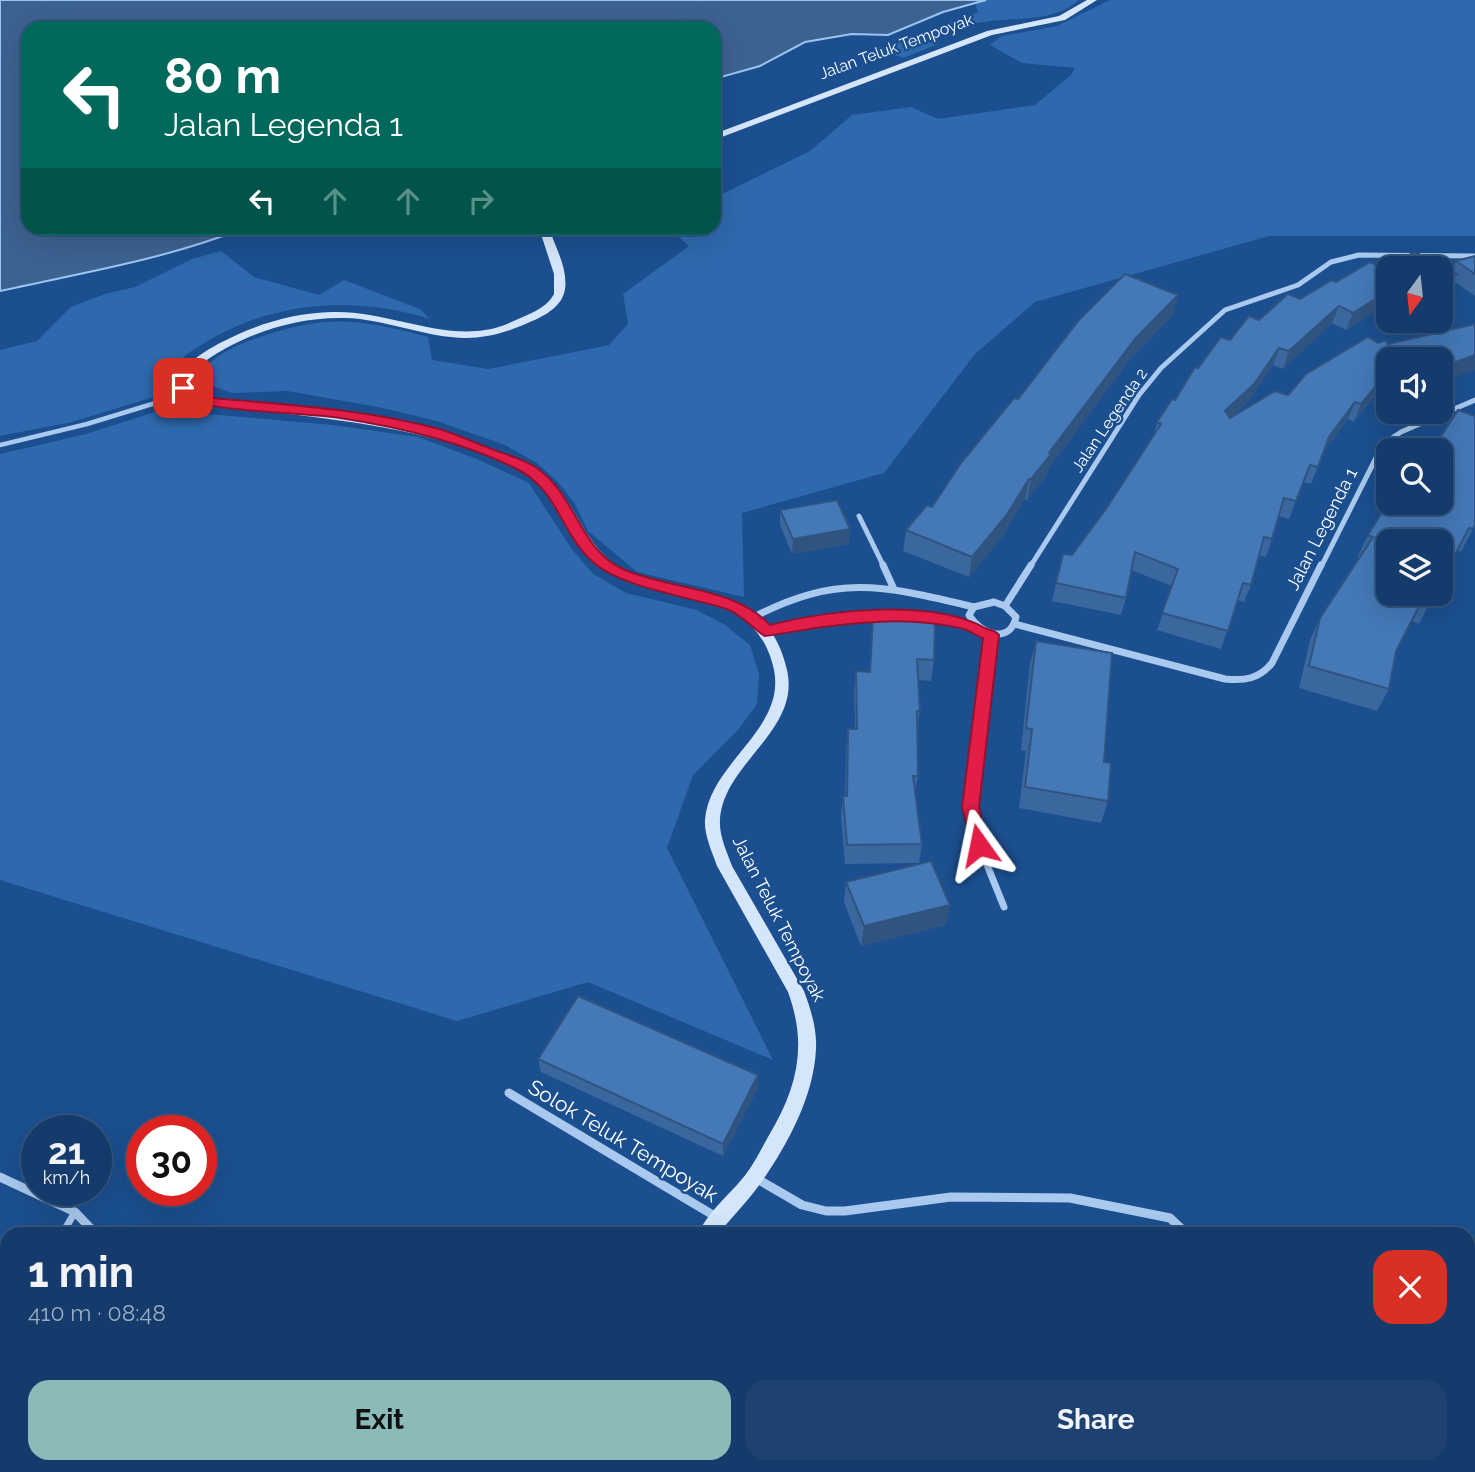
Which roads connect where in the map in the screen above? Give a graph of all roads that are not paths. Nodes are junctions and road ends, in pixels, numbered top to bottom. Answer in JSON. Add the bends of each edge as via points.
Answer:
{"nodes":[{"id":1,"x":1093,"y":0,"type":"edge"},
{"id":2,"x":721,"y":134,"type":"edge"},
{"id":3,"x":546,"y":235,"type":"edge"},
{"id":4,"x":1475,"y":256,"type":"edge"},
{"id":5,"x":188,"y":393,"type":"junction"},
{"id":6,"x":1475,"y":400,"type":"edge"},
{"id":7,"x":0,"y":445,"type":"edge"},
{"id":8,"x":859,"y":516,"type":"dead end"},
{"id":9,"x":893,"y":587,"type":"junction"},
{"id":10,"x":1005,"y":606,"type":"junction"},
{"id":11,"x":974,"y":607,"type":"junction"},
{"id":12,"x":754,"y":617,"type":"junction"},
{"id":13,"x":1016,"y":624,"type":"junction"},
{"id":14,"x":973,"y":626,"type":"junction"},
{"id":15,"x":767,"y":631,"type":"junction"},
{"id":16,"x":991,"y":635,"type":"junction"},
{"id":17,"x":1004,"y":907,"type":"dead end"},
{"id":18,"x":509,"y":1093,"type":"dead end"},
{"id":19,"x":0,"y":1177,"type":"edge"},
{"id":20,"x":754,"y":1177,"type":"junction"},
{"id":21,"x":75,"y":1212,"type":"junction"},
{"id":22,"x":719,"y":1218,"type":"junction"},
{"id":23,"x":66,"y":1227,"type":"edge"},
{"id":24,"x":89,"y":1227,"type":"edge"},
{"id":25,"x":712,"y":1227,"type":"edge"},
{"id":26,"x":1180,"y":1227,"type":"edge"}],
"edges":[{"from":1,"to":2,"type":"street","name":"Jalan Teluk Tempoyak","via":[[1062,18],[990,33]]},
{"from":3,"to":5,"type":"street","via":[[560,291],[553,303],[525,321],[499,332],[467,336],[371,316],[297,318],[251,331],[210,353],[187,372],[183,388]]},
{"from":4,"to":10,"type":"street","name":"Jalan Legenda 2","via":[[1343,257],[1298,285],[1242,302],[1214,318],[1139,395]]},
{"from":5,"to":7,"type":"lane"},
{"from":5,"to":12,"type":"street","name":"Jalan Teluk Tempoyak","via":[[213,402],[341,414],[428,431],[517,463],[549,485],[580,539],[617,572],[712,598]]},
{"from":6,"to":13,"type":"street","name":"Jalan Legenda 1","via":[[1383,444],[1272,663],[1256,679],[1225,679]]},
{"from":8,"to":9,"type":"street"},
{"from":9,"to":11,"type":"street"},
{"from":9,"to":12,"type":"street","via":[[805,592]]},
{"from":10,"to":11,"type":"street","via":[[984,603]]},
{"from":10,"to":13,"type":"street"},
{"from":11,"to":14,"type":"street","via":[[969,615]]},
{"from":12,"to":15,"type":"street","name":"Jalan Teluk Tempoyak"},
{"from":13,"to":16,"type":"street","via":[[1002,635]]},
{"from":14,"to":15,"type":"street","via":[[889,614]]},
{"from":14,"to":16,"type":"street"},
{"from":15,"to":20,"type":"street","name":"Jalan Teluk Tempoyak","via":[[782,673],[781,698],[771,721],[723,785],[712,823],[726,869],[796,990],[810,1051],[791,1115]]},
{"from":16,"to":17,"type":"street","via":[[971,807],[979,845]]},
{"from":18,"to":22,"type":"street","name":"Solok Teluk Tempoyak"},
{"from":19,"to":21,"type":"street"},
{"from":20,"to":22,"type":"street","name":"Jalan Teluk Tempoyak"},
{"from":20,"to":26,"type":"street","via":[[802,1205],[826,1211],[951,1197],[1070,1198],[1170,1218]]},
{"from":21,"to":23,"type":"lane"},
{"from":21,"to":24,"type":"street"},
{"from":22,"to":25,"type":"street","name":"Jalan Teluk Tempoyak"}]}
